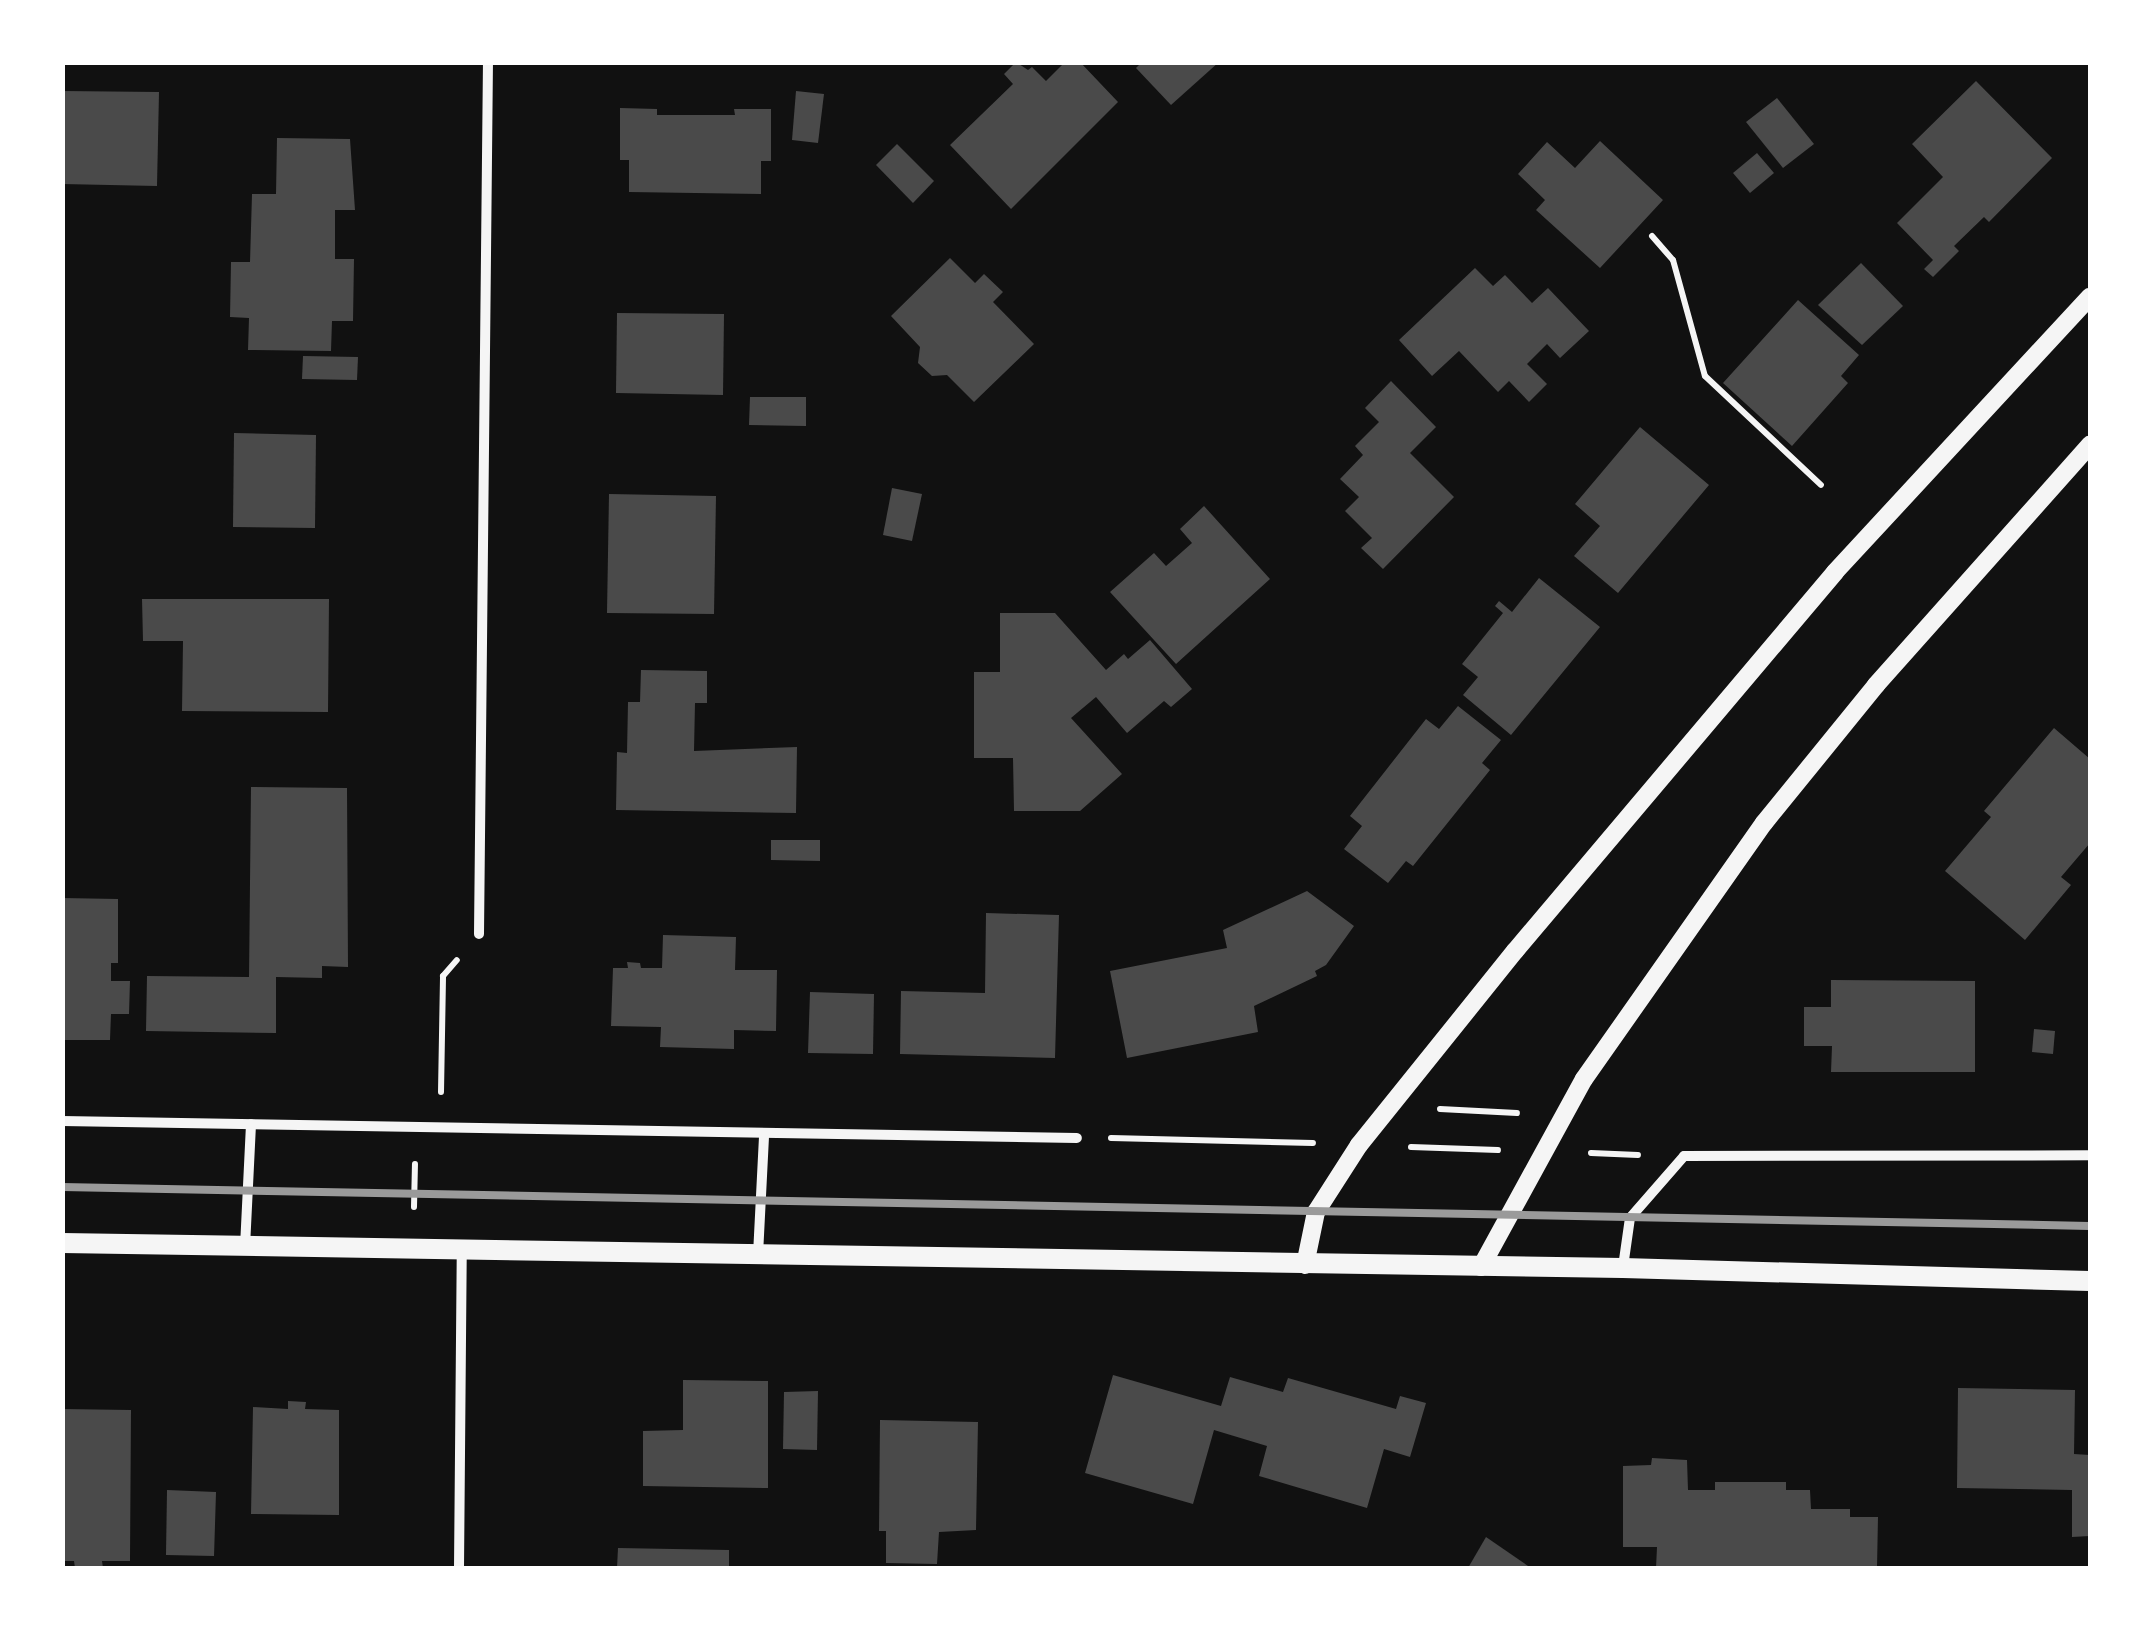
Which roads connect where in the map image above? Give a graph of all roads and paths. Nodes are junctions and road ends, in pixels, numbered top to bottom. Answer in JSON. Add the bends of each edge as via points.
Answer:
{"nodes":[{"id":1,"x":488,"y":62,"type":"edge"},
{"id":2,"x":1652,"y":236,"type":"dead end"},
{"id":3,"x":2090,"y":297,"type":"edge"},
{"id":4,"x":2090,"y":445,"type":"edge"},
{"id":5,"x":1821,"y":486,"type":"dead end"},
{"id":6,"x":479,"y":934,"type":"joint"},
{"id":7,"x":1440,"y":1109,"type":"dead end"},
{"id":8,"x":1518,"y":1113,"type":"dead end"},
{"id":9,"x":62,"y":1122,"type":"edge"},
{"id":10,"x":251,"y":1124,"type":"junction"},
{"id":11,"x":416,"y":1128,"type":"junction"},
{"id":12,"x":441,"y":1129,"type":"junction"},
{"id":13,"x":764,"y":1136,"type":"junction"},
{"id":14,"x":1076,"y":1138,"type":"joint"},
{"id":15,"x":1360,"y":1145,"type":"junction"},
{"id":16,"x":1544,"y":1151,"type":"junction"},
{"id":17,"x":2090,"y":1155,"type":"edge"},
{"id":18,"x":1684,"y":1156,"type":"junction"},
{"id":19,"x":413,"y":1221,"type":"dead end"},
{"id":20,"x":62,"y":1243,"type":"edge"},
{"id":21,"x":245,"y":1247,"type":"junction"},
{"id":22,"x":462,"y":1251,"type":"junction"},
{"id":23,"x":758,"y":1256,"type":"junction"},
{"id":24,"x":1304,"y":1264,"type":"junction"},
{"id":25,"x":1481,"y":1267,"type":"junction"},
{"id":26,"x":1623,"y":1268,"type":"junction"},
{"id":27,"x":2090,"y":1281,"type":"edge"},
{"id":28,"x":459,"y":1568,"type":"edge"}],
"edges":[{"from":1,"to":6,"type":"street"},
{"from":2,"to":5,"type":"path","via":[[1672,260],[1705,376]]},
{"from":3,"to":15,"type":"street","via":[[1724,698]]},
{"from":4,"to":16,"type":"street","via":[[1876,684],[1764,824],[1658,968]]},
{"from":6,"to":12,"type":"path","via":[[443,976]]},
{"from":7,"to":8,"type":"path"},
{"from":9,"to":10,"type":"street"},
{"from":10,"to":11,"type":"street"},
{"from":10,"to":21,"type":"street"},
{"from":11,"to":12,"type":"street"},
{"from":11,"to":19,"type":"path"},
{"from":12,"to":13,"type":"street"},
{"from":13,"to":14,"type":"street"},
{"from":13,"to":23,"type":"street"},
{"from":14,"to":15,"type":"path"},
{"from":15,"to":16,"type":"path"},
{"from":15,"to":24,"type":"street","via":[[1316,1212]]},
{"from":16,"to":18,"type":"path"},
{"from":16,"to":25,"type":"street"},
{"from":17,"to":18,"type":"street"},
{"from":18,"to":26,"type":"street","via":[[1630,1218]]},
{"from":20,"to":21,"type":"main road"},
{"from":21,"to":22,"type":"main road"},
{"from":22,"to":23,"type":"main road"},
{"from":22,"to":28,"type":"street"},
{"from":23,"to":24,"type":"main road"},
{"from":24,"to":25,"type":"main road"},
{"from":25,"to":26,"type":"main road"},
{"from":26,"to":27,"type":"main road"}]}
